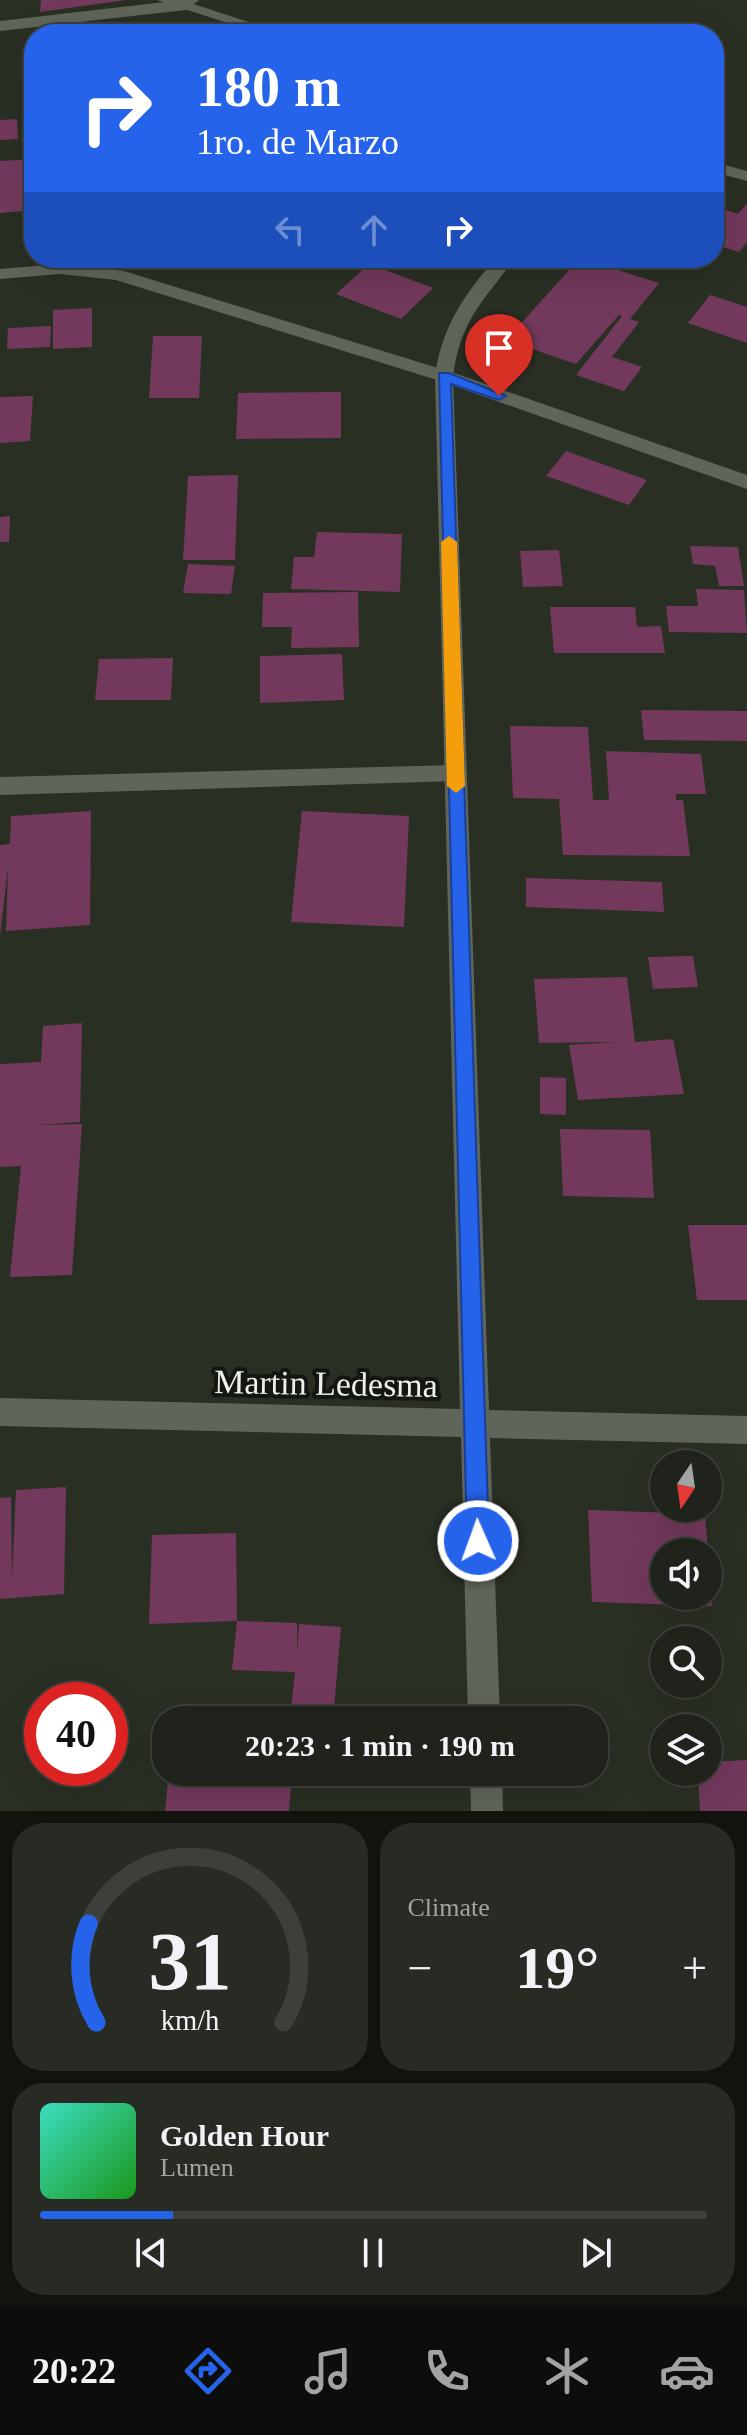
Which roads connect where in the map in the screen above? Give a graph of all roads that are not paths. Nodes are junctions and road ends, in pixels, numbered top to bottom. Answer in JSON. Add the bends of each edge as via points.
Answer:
{"nodes":[{"id":1,"x":165,"y":0,"type":"edge"},
{"id":2,"x":188,"y":2,"type":"edge"},
{"id":3,"x":249,"y":24,"type":"edge"},
{"id":4,"x":0,"y":26,"type":"edge"},
{"id":5,"x":724,"y":170,"type":"edge"},
{"id":6,"x":747,"y":176,"type":"edge"},
{"id":7,"x":497,"y":268,"type":"edge"},
{"id":8,"x":0,"y":274,"type":"edge"},
{"id":9,"x":444,"y":376,"type":"junction"},
{"id":10,"x":747,"y":482,"type":"edge"},
{"id":11,"x":456,"y":773,"type":"junction"},
{"id":12,"x":0,"y":786,"type":"edge"},
{"id":13,"x":0,"y":1412,"type":"edge"},
{"id":14,"x":474,"y":1422,"type":"junction"},
{"id":15,"x":747,"y":1430,"type":"edge"},
{"id":16,"x":484,"y":1706,"type":"edge"},
{"id":17,"x":486,"y":1786,"type":"edge"},
{"id":18,"x":487,"y":1811,"type":"edge"}],
"edges":[{"from":1,"to":2,"type":"street"},
{"from":2,"to":3,"type":"street"},
{"from":2,"to":4,"type":"street"},
{"from":5,"to":6,"type":"street"},
{"from":7,"to":9,"type":"street","via":[[458,312]]},
{"from":8,"to":9,"type":"street","via":[[60,269],[118,275]]},
{"from":9,"to":10,"type":"street"},
{"from":9,"to":11,"type":"street"},
{"from":11,"to":12,"type":"street"},
{"from":11,"to":14,"type":"street"},
{"from":13,"to":14,"type":"street","name":"Martin Ledesma"},
{"from":14,"to":15,"type":"street","name":"Martin Ledesma"},
{"from":14,"to":16,"type":"street"},
{"from":17,"to":18,"type":"street"}]}
